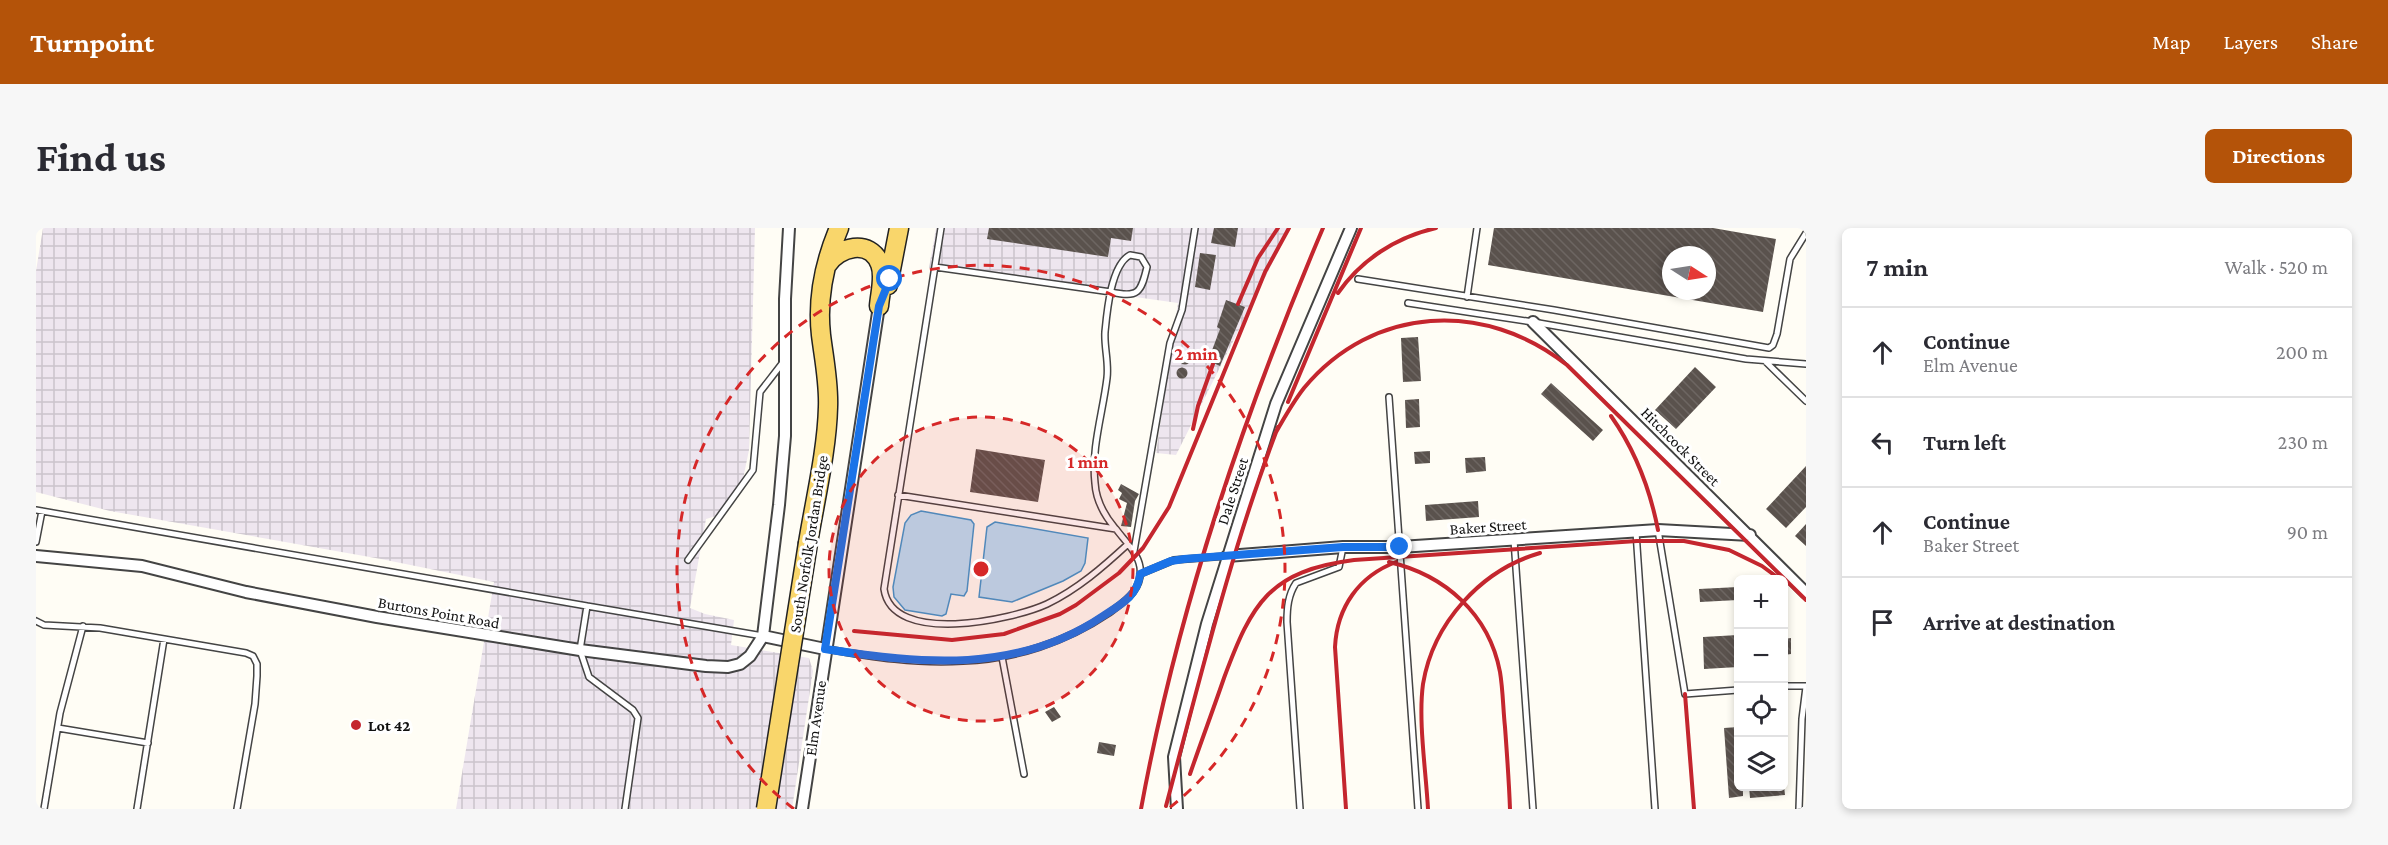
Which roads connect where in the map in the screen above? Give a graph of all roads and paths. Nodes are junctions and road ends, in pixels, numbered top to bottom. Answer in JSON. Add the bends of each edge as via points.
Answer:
{"nodes":[{"id":1,"x":789,"y":228,"type":"edge"},
{"id":2,"x":839,"y":228,"type":"edge"},
{"id":3,"x":898,"y":228,"type":"edge"},
{"id":4,"x":941,"y":228,"type":"edge"},
{"id":5,"x":1195,"y":228,"type":"edge"},
{"id":6,"x":1351,"y":228,"type":"edge"},
{"id":7,"x":1477,"y":228,"type":"edge"},
{"id":8,"x":1806,"y":233,"type":"edge"},
{"id":9,"x":935,"y":267,"type":"junction"},
{"id":10,"x":825,"y":272,"type":"junction"},
{"id":11,"x":1358,"y":279,"type":"dead end"},
{"id":12,"x":1111,"y":292,"type":"junction"},
{"id":13,"x":1467,"y":297,"type":"junction"},
{"id":14,"x":1408,"y":303,"type":"dead end"},
{"id":15,"x":879,"y":306,"type":"junction"},
{"id":16,"x":1533,"y":322,"type":"junction"},
{"id":17,"x":785,"y":360,"type":"junction"},
{"id":18,"x":1766,"y":362,"type":"junction"},
{"id":19,"x":1806,"y":364,"type":"edge"},
{"id":20,"x":1389,"y":397,"type":"dead end"},
{"id":21,"x":1806,"y":400,"type":"edge"},
{"id":22,"x":898,"y":495,"type":"junction"},
{"id":23,"x":39,"y":511,"type":"edge"},
{"id":24,"x":1116,"y":529,"type":"junction"},
{"id":25,"x":1658,"y":530,"type":"junction"},
{"id":26,"x":1636,"y":532,"type":"junction"},
{"id":27,"x":1750,"y":535,"type":"junction"},
{"id":28,"x":1514,"y":540,"type":"junction"},
{"id":29,"x":36,"y":542,"type":"edge"},
{"id":30,"x":1128,"y":544,"type":"junction"},
{"id":31,"x":1343,"y":547,"type":"junction"},
{"id":32,"x":1400,"y":547,"type":"junction"},
{"id":33,"x":1134,"y":553,"type":"junction"},
{"id":34,"x":36,"y":556,"type":"edge"},
{"id":35,"x":1227,"y":556,"type":"junction"},
{"id":36,"x":688,"y":560,"type":"dead end"},
{"id":37,"x":1140,"y":574,"type":"junction"},
{"id":38,"x":1806,"y":593,"type":"edge"},
{"id":39,"x":587,"y":606,"type":"junction"},
{"id":40,"x":36,"y":621,"type":"edge"},
{"id":41,"x":83,"y":626,"type":"junction"},
{"id":42,"x":763,"y":636,"type":"junction"},
{"id":43,"x":164,"y":639,"type":"junction"},
{"id":44,"x":825,"y":649,"type":"junction"},
{"id":45,"x":580,"y":650,"type":"junction"},
{"id":46,"x":1002,"y":657,"type":"junction"},
{"id":47,"x":1788,"y":686,"type":"edge"},
{"id":48,"x":1806,"y":687,"type":"edge"},
{"id":49,"x":1734,"y":690,"type":"edge"},
{"id":50,"x":58,"y":728,"type":"junction"},
{"id":51,"x":148,"y":742,"type":"junction"},
{"id":52,"x":1024,"y":774,"type":"dead end"},
{"id":53,"x":44,"y":809,"type":"edge"},
{"id":54,"x":137,"y":809,"type":"edge"},
{"id":55,"x":237,"y":809,"type":"edge"},
{"id":56,"x":625,"y":809,"type":"edge"},
{"id":57,"x":766,"y":809,"type":"edge"},
{"id":58,"x":802,"y":809,"type":"edge"},
{"id":59,"x":1177,"y":809,"type":"edge"},
{"id":60,"x":1300,"y":809,"type":"edge"},
{"id":61,"x":1418,"y":809,"type":"edge"},
{"id":62,"x":1533,"y":809,"type":"edge"},
{"id":63,"x":1655,"y":809,"type":"edge"},
{"id":64,"x":1799,"y":809,"type":"edge"}],
"edges":[{"from":1,"to":17,"type":"street"},
{"from":2,"to":10,"type":"main road"},
{"from":3,"to":15,"type":"main road","via":[[890,279]]},
{"from":4,"to":9,"type":"lane"},
{"from":5,"to":33,"type":"lane","via":[[1182,310],[1170,343]]},
{"from":6,"to":35,"type":"street","name":"Dale Street","via":[[1276,404]]},
{"from":7,"to":13,"type":"lane"},
{"from":8,"to":13,"type":"lane","via":[[1790,259],[1777,333],[1768,348]]},
{"from":9,"to":12,"type":"lane"},
{"from":9,"to":22,"type":"lane"},
{"from":10,"to":15,"type":"main road","via":[[836,254],[848,248],[873,253],[882,267]]},
{"from":10,"to":57,"type":"main road","name":"South Norfolk Jordan Bridge","bridge":true,"via":[[820,322],[828,407]]},
{"from":11,"to":13,"type":"lane"},
{"from":12,"to":12,"type":"lane","via":[[1123,259],[1130,255],[1141,257],[1147,267],[1136,294]]},
{"from":12,"to":24,"type":"lane","via":[[1105,333],[1105,390],[1094,467],[1097,496]]},
{"from":14,"to":16,"type":"lane"},
{"from":15,"to":44,"type":"street","name":"Elm Avenue"},
{"from":16,"to":18,"type":"lane"},
{"from":16,"to":27,"type":"street","name":"Hitchcock Street"},
{"from":17,"to":36,"type":"lane","via":[[760,392],[753,470]]},
{"from":17,"to":42,"type":"street","via":[[785,436]]},
{"from":18,"to":19,"type":"lane"},
{"from":18,"to":21,"type":"lane"},
{"from":20,"to":32,"type":"lane"},
{"from":22,"to":24,"type":"lane"},
{"from":22,"to":30,"type":"lane","via":[[884,589],[888,605],[913,620],[971,622],[1029,611],[1082,583]]},
{"from":23,"to":29,"type":"lane"},
{"from":23,"to":39,"type":"lane"},
{"from":24,"to":30,"type":"lane"},
{"from":25,"to":26,"type":"street","name":"Baker Street"},
{"from":25,"to":27,"type":"street","name":"Baker Street"},
{"from":25,"to":49,"type":"lane","via":[[1685,694]]},
{"from":26,"to":28,"type":"street","name":"Baker Street"},
{"from":26,"to":63,"type":"lane"},
{"from":27,"to":38,"type":"street","name":"Hitchcock Street"},
{"from":28,"to":32,"type":"street","name":"Baker Street"},
{"from":28,"to":62,"type":"lane"},
{"from":30,"to":33,"type":"lane"},
{"from":31,"to":32,"type":"street","name":"Baker Street"},
{"from":31,"to":35,"type":"street","name":"Baker Street"},
{"from":31,"to":60,"type":"lane","via":[[1339,567],[1296,583],[1289,596],[1287,622]]},
{"from":32,"to":61,"type":"lane"},
{"from":33,"to":37,"type":"lane"},
{"from":34,"to":45,"type":"street","name":"Burtons Point Road","via":[[142,566],[355,613]]},
{"from":35,"to":37,"type":"lane","via":[[1174,560]]},
{"from":35,"to":59,"type":"street","name":"Dale Street","via":[[1177,741]]},
{"from":37,"to":46,"type":"lane","via":[[1132,595],[1100,618],[1057,641]]},
{"from":39,"to":42,"type":"lane"},
{"from":39,"to":45,"type":"lane"},
{"from":40,"to":41,"type":"lane","via":[[44,625]]},
{"from":41,"to":43,"type":"lane"},
{"from":41,"to":50,"type":"lane"},
{"from":42,"to":44,"type":"street"},
{"from":42,"to":45,"type":"street","name":"Burtons Point Road","via":[[750,657],[728,668]]},
{"from":43,"to":51,"type":"lane"},
{"from":43,"to":55,"type":"lane","via":[[246,653],[257,664],[255,704]]},
{"from":44,"to":46,"type":"lane","via":[[941,662]]},
{"from":44,"to":58,"type":"street","name":"Elm Avenue"},
{"from":45,"to":56,"type":"lane","via":[[589,677],[638,718]]},
{"from":46,"to":52,"type":"lane"},
{"from":47,"to":48,"type":"lane"},
{"from":48,"to":64,"type":"lane"},
{"from":50,"to":51,"type":"lane"},
{"from":50,"to":53,"type":"lane"},
{"from":51,"to":54,"type":"lane"}]}
